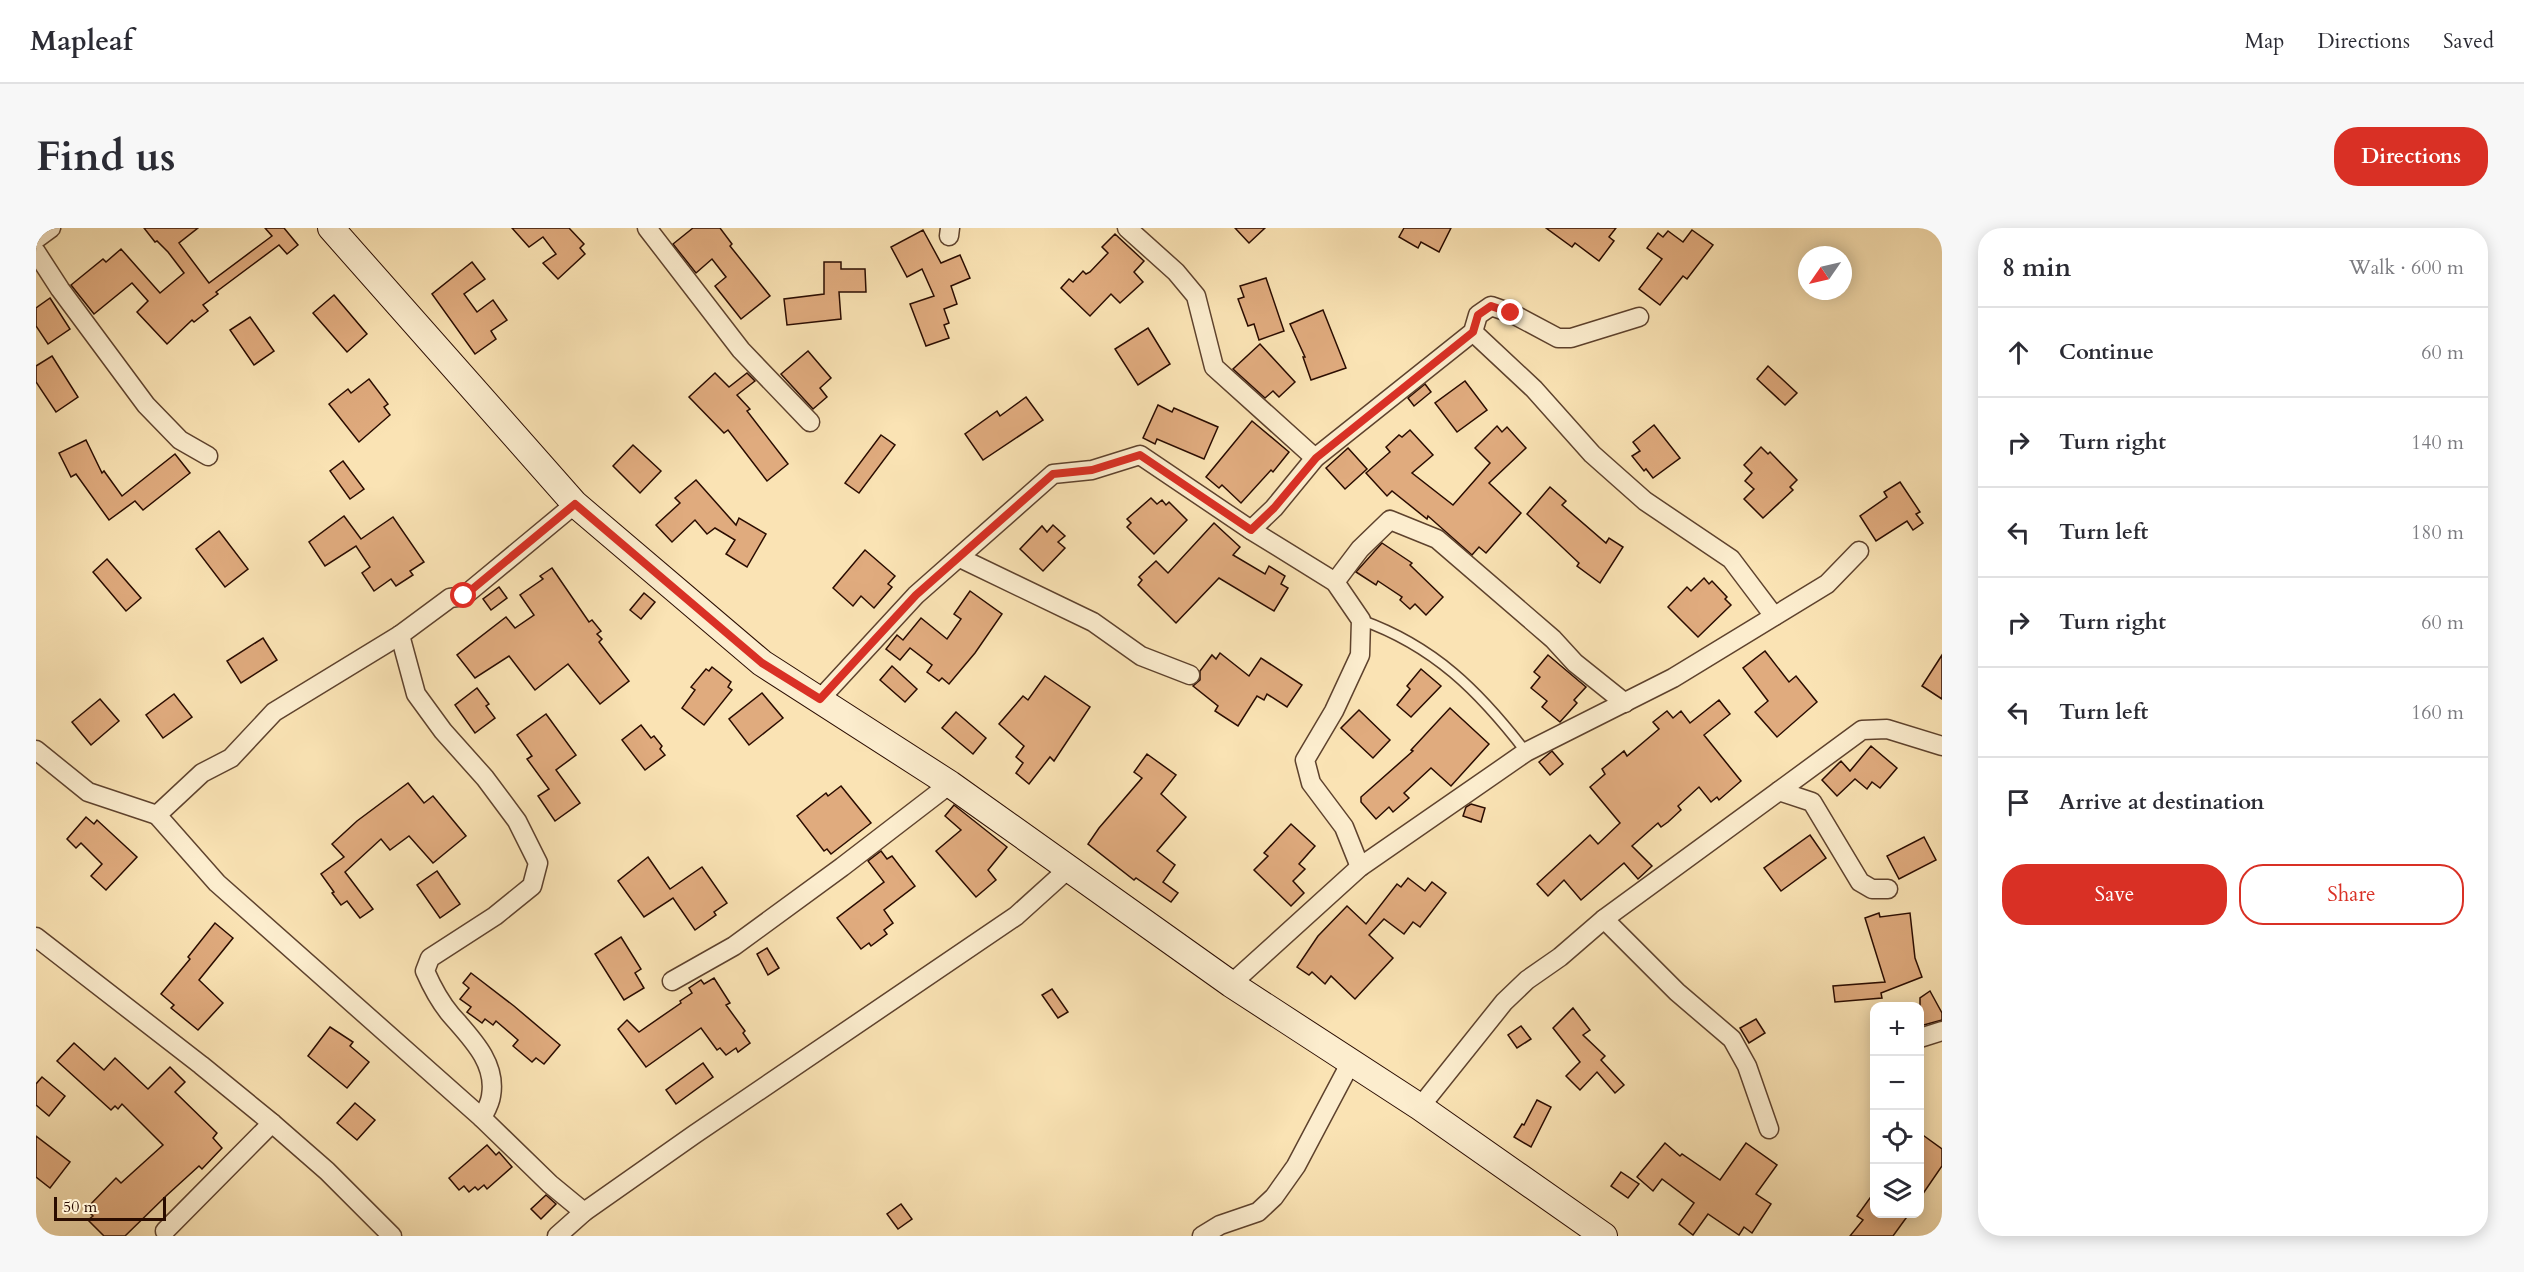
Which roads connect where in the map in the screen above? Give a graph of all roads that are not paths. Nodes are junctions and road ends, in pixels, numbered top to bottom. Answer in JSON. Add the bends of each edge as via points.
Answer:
{"nodes":[{"id":1,"x":51,"y":228,"type":"edge"},
{"id":2,"x":647,"y":228,"type":"edge"},
{"id":3,"x":1127,"y":228,"type":"edge"},
{"id":4,"x":338,"y":230,"type":"edge"},
{"id":5,"x":36,"y":239,"type":"edge"},
{"id":6,"x":36,"y":252,"type":"edge"},
{"id":7,"x":1639,"y":317,"type":"dead end"},
{"id":8,"x":1473,"y":332,"type":"junction"},
{"id":9,"x":810,"y":422,"type":"dead end"},
{"id":10,"x":208,"y":456,"type":"dead end"},
{"id":11,"x":1316,"y":458,"type":"junction"},
{"id":12,"x":575,"y":504,"type":"junction"},
{"id":13,"x":1251,"y":530,"type":"junction"},
{"id":14,"x":1859,"y":551,"type":"dead end"},
{"id":15,"x":960,"y":558,"type":"junction"},
{"id":16,"x":1335,"y":582,"type":"junction"},
{"id":17,"x":1774,"y":616,"type":"junction"},
{"id":18,"x":1361,"y":620,"type":"junction"},
{"id":19,"x":400,"y":634,"type":"junction"},
{"id":20,"x":1190,"y":675,"type":"dead end"},
{"id":21,"x":820,"y":699,"type":"junction"},
{"id":22,"x":1625,"y":703,"type":"junction"},
{"id":23,"x":1942,"y":746,"type":"edge"},
{"id":24,"x":36,"y":750,"type":"edge"},
{"id":25,"x":1526,"y":752,"type":"junction"},
{"id":26,"x":950,"y":784,"type":"junction"},
{"id":27,"x":1779,"y":791,"type":"junction"},
{"id":28,"x":157,"y":815,"type":"junction"},
{"id":29,"x":1360,"y":867,"type":"junction"},
{"id":30,"x":1067,"y":870,"type":"junction"},
{"id":31,"x":1888,"y":888,"type":"dead end"},
{"id":32,"x":1604,"y":919,"type":"junction"},
{"id":33,"x":36,"y":937,"type":"edge"},
{"id":34,"x":672,"y":981,"type":"dead end"},
{"id":35,"x":1231,"y":984,"type":"junction"},
{"id":36,"x":1942,"y":1030,"type":"edge"},
{"id":37,"x":1924,"y":1037,"type":"edge"},
{"id":38,"x":1352,"y":1062,"type":"junction"},
{"id":39,"x":1420,"y":1107,"type":"junction"},
{"id":40,"x":482,"y":1118,"type":"junction"},
{"id":41,"x":272,"y":1123,"type":"junction"},
{"id":42,"x":1769,"y":1129,"type":"dead end"},
{"id":43,"x":584,"y":1212,"type":"junction"},
{"id":44,"x":165,"y":1231,"type":"dead end"},
{"id":45,"x":392,"y":1236,"type":"edge"},
{"id":46,"x":556,"y":1236,"type":"edge"},
{"id":47,"x":1202,"y":1236,"type":"edge"},
{"id":48,"x":1604,"y":1236,"type":"edge"}],
"edges":[{"from":1,"to":5,"type":"street"},
{"from":2,"to":9,"type":"street","via":[[741,350]]},
{"from":3,"to":11,"type":"street","via":[[1176,272],[1196,296],[1214,367]]},
{"from":4,"to":12,"type":"street"},
{"from":6,"to":10,"type":"street","via":[[146,405],[180,440]]},
{"from":7,"to":8,"type":"street","via":[[1571,338],[1558,338],[1491,306],[1478,315]]},
{"from":8,"to":11,"type":"street"},
{"from":8,"to":17,"type":"street","via":[[1534,389],[1592,454],[1645,501],[1731,559]]},
{"from":11,"to":13,"type":"street"},
{"from":12,"to":19,"type":"street","via":[[464,596],[450,598]]},
{"from":12,"to":21,"type":"street","via":[[762,663]]},
{"from":13,"to":15,"type":"street","via":[[1140,455],[1092,470],[1053,474]]},
{"from":13,"to":16,"type":"street"},
{"from":14,"to":17,"type":"street","via":[[1827,584]]},
{"from":15,"to":20,"type":"street","via":[[1094,621],[1141,656]]},
{"from":15,"to":21,"type":"street","via":[[916,595]]},
{"from":16,"to":18,"type":"street"},
{"from":16,"to":22,"type":"street","via":[[1360,549],[1390,520],[1437,539]]},
{"from":17,"to":22,"type":"street"},
{"from":18,"to":25,"type":"lane","via":[[1388,630],[1437,658],[1496,713]]},
{"from":18,"to":29,"type":"street","via":[[1359,655],[1334,711],[1305,760],[1311,783],[1344,827]]},
{"from":19,"to":28,"type":"street","via":[[274,712],[231,758],[202,773]]},
{"from":19,"to":40,"type":"street","via":[[416,694],[517,821],[538,863],[532,886],[495,916],[430,957],[425,971],[433,990],[472,1036],[490,1067],[491,1096]]},
{"from":21,"to":26,"type":"street"},
{"from":22,"to":25,"type":"street"},
{"from":23,"to":27,"type":"street","via":[[1887,729],[1862,730]]},
{"from":24,"to":28,"type":"street","via":[[88,792]]},
{"from":25,"to":29,"type":"street"},
{"from":26,"to":30,"type":"street"},
{"from":26,"to":34,"type":"street","via":[[734,946]]},
{"from":27,"to":31,"type":"street","via":[[1812,802],[1860,882],[1872,889]]},
{"from":27,"to":32,"type":"street"},
{"from":28,"to":40,"type":"street","via":[[217,883]]},
{"from":29,"to":35,"type":"street"},
{"from":30,"to":35,"type":"street"},
{"from":30,"to":43,"type":"street","via":[[1016,916]]},
{"from":32,"to":39,"type":"street","via":[[1504,1002]]},
{"from":32,"to":42,"type":"street","via":[[1732,1040],[1747,1066]]},
{"from":33,"to":41,"type":"street"},
{"from":35,"to":38,"type":"street"},
{"from":36,"to":37,"type":"street"},
{"from":38,"to":39,"type":"street"},
{"from":38,"to":47,"type":"street","via":[[1296,1166],[1274,1197],[1258,1212],[1220,1225]]},
{"from":39,"to":48,"type":"street"},
{"from":40,"to":43,"type":"street"},
{"from":41,"to":44,"type":"street"},
{"from":41,"to":45,"type":"street"},
{"from":43,"to":46,"type":"street"}]}
